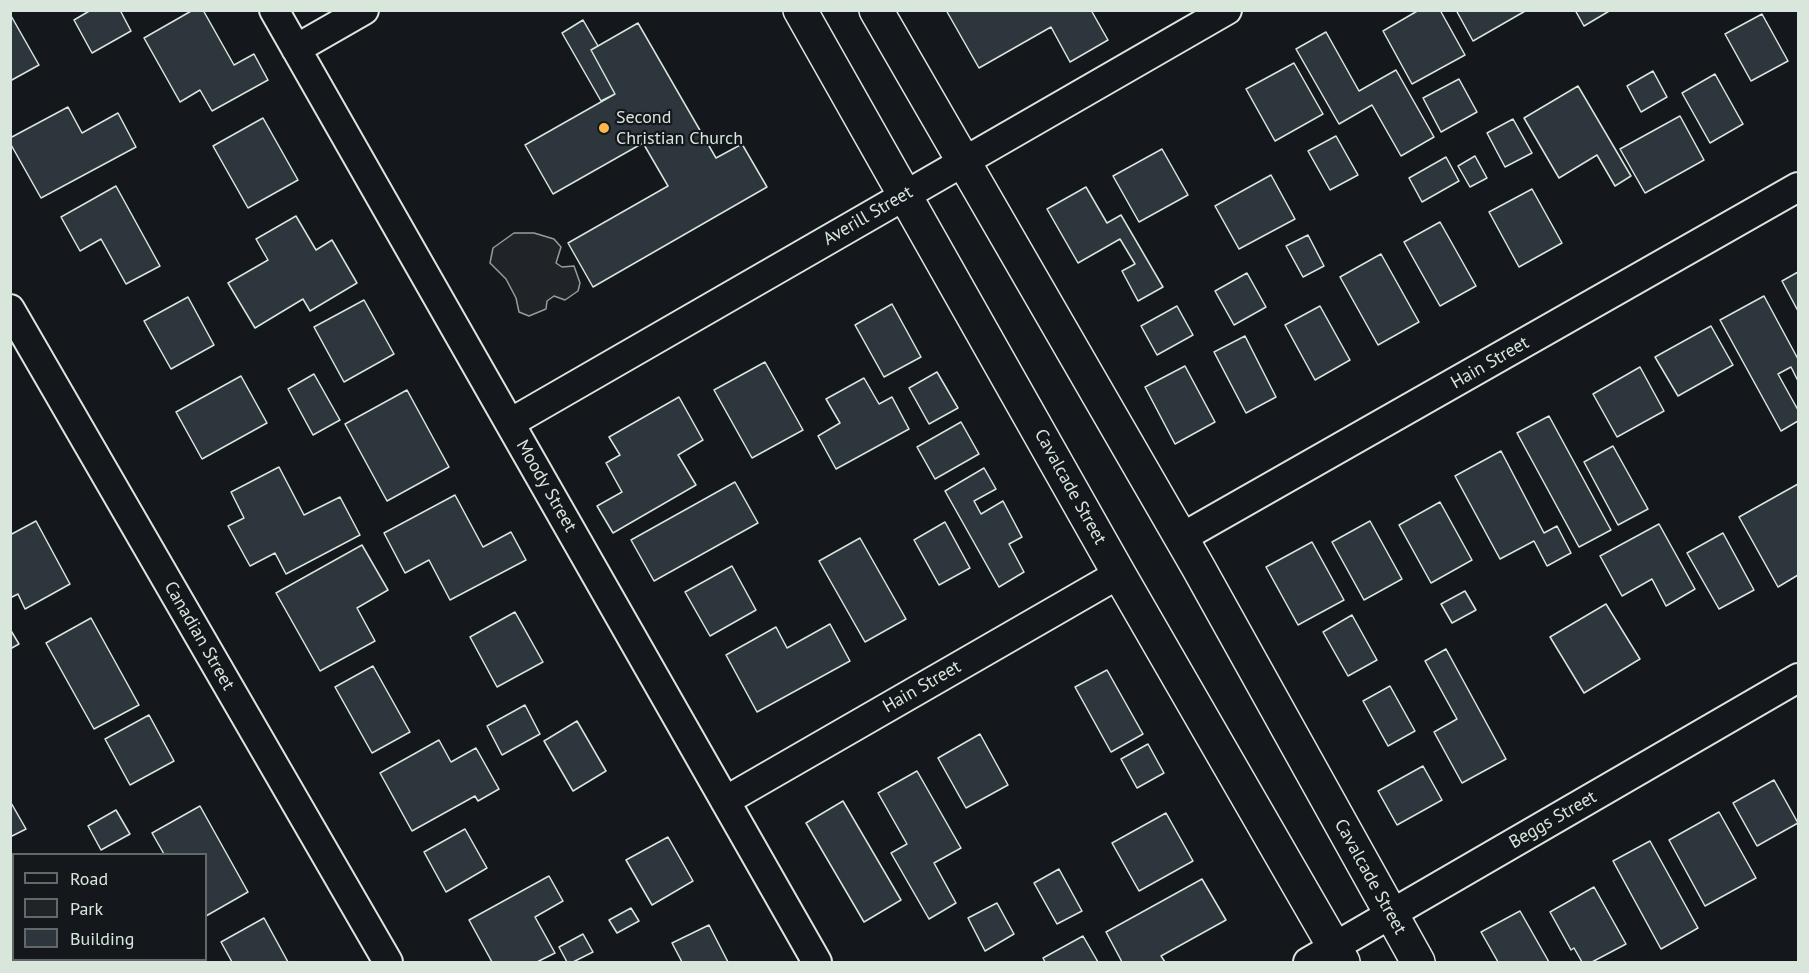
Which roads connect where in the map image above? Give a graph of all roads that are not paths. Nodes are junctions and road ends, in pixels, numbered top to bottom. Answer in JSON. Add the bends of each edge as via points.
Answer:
{"nodes":[{"id":1,"x":274,"y":10,"type":"edge"},
{"id":2,"x":364,"y":10,"type":"edge"},
{"id":3,"x":800,"y":10,"type":"edge"},
{"id":4,"x":876,"y":10,"type":"edge"},
{"id":5,"x":1227,"y":10,"type":"edge"},
{"id":6,"x":296,"y":49,"type":"junction"},
{"id":7,"x":963,"y":161,"type":"junction"},
{"id":8,"x":1798,"y":187,"type":"edge"},
{"id":9,"x":906,"y":194,"type":"junction"},
{"id":10,"x":10,"y":309,"type":"edge"},
{"id":11,"x":510,"y":423,"type":"junction"},
{"id":12,"x":1181,"y":538,"type":"junction"},
{"id":13,"x":1119,"y":574,"type":"junction"},
{"id":14,"x":1798,"y":678,"type":"edge"},
{"id":15,"x":725,"y":801,"type":"junction"},
{"id":16,"x":1391,"y":915,"type":"junction"},
{"id":17,"x":1329,"y":958,"type":"edge"},
{"id":18,"x":388,"y":963,"type":"edge"},
{"id":19,"x":817,"y":963,"type":"edge"},
{"id":20,"x":1418,"y":963,"type":"edge"}],
"edges":[{"from":1,"to":6,"type":"street","name":"Moody Street"},
{"from":2,"to":6,"type":"street"},
{"from":3,"to":9,"type":"main road","name":"Cavalcade Street"},
{"from":4,"to":7,"type":"main road","name":"Cavalcade Street"},
{"from":5,"to":7,"type":"street","name":"Averill Street"},
{"from":6,"to":11,"type":"street","name":"Moody Street"},
{"from":7,"to":9,"type":"street","name":"Averill Street"},
{"from":7,"to":12,"type":"main road","name":"Cavalcade Street"},
{"from":8,"to":12,"type":"street","name":"Hain Street"},
{"from":9,"to":11,"type":"street","name":"Averill Street"},
{"from":9,"to":13,"type":"main road","name":"Cavalcade Street"},
{"from":10,"to":18,"type":"street","name":"Canadian Street"},
{"from":11,"to":15,"type":"street","name":"Moody Street"},
{"from":12,"to":16,"type":"main road","name":"Cavalcade Street"},
{"from":13,"to":15,"type":"street","name":"Hain Street"},
{"from":13,"to":17,"type":"main road","name":"Cavalcade Street"},
{"from":14,"to":16,"type":"street","name":"Beggs Street"},
{"from":15,"to":19,"type":"street","name":"Moody Street"},
{"from":16,"to":17,"type":"street","name":"Beggs Street"},
{"from":16,"to":20,"type":"main road","name":"Cavalcade Street"}]}
